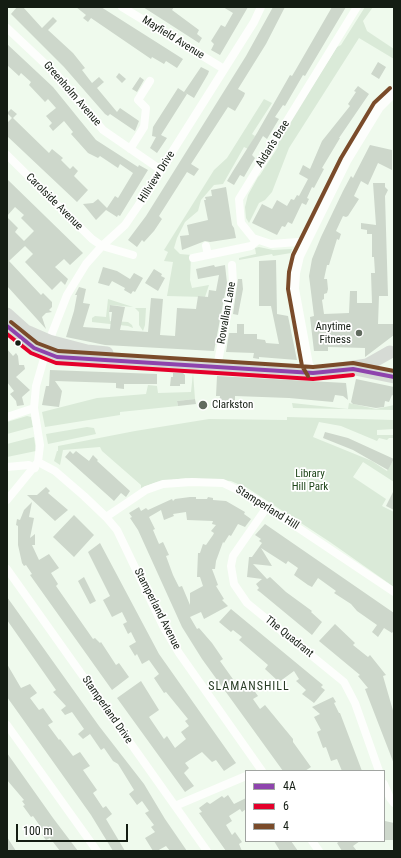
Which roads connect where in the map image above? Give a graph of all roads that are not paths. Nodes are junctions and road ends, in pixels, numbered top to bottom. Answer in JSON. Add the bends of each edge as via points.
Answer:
{"nodes":[{"id":1,"x":122,"y":7,"type":"edge"},
{"id":2,"x":261,"y":7,"type":"edge"},
{"id":3,"x":357,"y":7,"type":"edge"},
{"id":4,"x":7,"y":28,"type":"edge"},
{"id":5,"x":224,"y":69,"type":"junction"},
{"id":6,"x":150,"y":81,"type":"dead end"},
{"id":7,"x":394,"y":92,"type":"edge"},
{"id":8,"x":130,"y":149,"type":"junction"},
{"id":9,"x":7,"y":156,"type":"edge"},
{"id":10,"x":161,"y":170,"type":"junction"},
{"id":11,"x":258,"y":240,"type":"junction"},
{"id":12,"x":304,"y":244,"type":"junction"},
{"id":13,"x":102,"y":246,"type":"junction"},
{"id":14,"x":206,"y":246,"type":"dead end"},
{"id":15,"x":133,"y":255,"type":"dead end"},
{"id":16,"x":208,"y":255,"type":"junction"},
{"id":17,"x":193,"y":258,"type":"dead end"},
{"id":18,"x":232,"y":265,"type":"dead end"},
{"id":19,"x":7,"y":314,"type":"edge"},
{"id":20,"x":7,"y":326,"type":"edge"},
{"id":21,"x":47,"y":347,"type":"junction"},
{"id":22,"x":392,"y":351,"type":"edge"},
{"id":23,"x":218,"y":362,"type":"junction"},
{"id":24,"x":311,"y":369,"type":"junction"},
{"id":25,"x":353,"y":369,"type":"junction"},
{"id":26,"x":394,"y":375,"type":"edge"},
{"id":27,"x":34,"y":412,"type":"junction"},
{"id":28,"x":7,"y":417,"type":"edge"},
{"id":29,"x":37,"y":465,"type":"junction"},
{"id":30,"x":7,"y":467,"type":"edge"},
{"id":31,"x":7,"y":500,"type":"edge"},
{"id":32,"x":267,"y":506,"type":"junction"},
{"id":33,"x":106,"y":517,"type":"junction"},
{"id":34,"x":7,"y":569,"type":"edge"},
{"id":35,"x":394,"y":592,"type":"edge"},
{"id":36,"x":7,"y":725,"type":"edge"},
{"id":37,"x":260,"y":770,"type":"edge"},
{"id":38,"x":379,"y":770,"type":"edge"},
{"id":39,"x":245,"y":776,"type":"edge"},
{"id":40,"x":385,"y":786,"type":"edge"},
{"id":41,"x":394,"y":802,"type":"edge"},
{"id":42,"x":175,"y":806,"type":"junction"},
{"id":43,"x":313,"y":842,"type":"edge"},
{"id":44,"x":97,"y":851,"type":"edge"},
{"id":45,"x":207,"y":851,"type":"edge"},
{"id":46,"x":319,"y":851,"type":"edge"}],
"edges":[{"from":1,"to":5,"type":"street","name":"Mayfield Avenue"},
{"from":2,"to":5,"type":"street","name":"Hillview Drive"},
{"from":3,"to":11,"type":"street","name":"Aidan's Brae","via":[[239,199],[240,223],[249,235]]},
{"from":4,"to":8,"type":"street","name":"Greenholm Avenue","via":[[58,76],[103,130]]},
{"from":5,"to":10,"type":"street","name":"Hillview Drive"},
{"from":6,"to":8,"type":"street","via":[[138,100],[146,108],[144,127]]},
{"from":7,"to":12,"type":"street","via":[[371,119],[346,161]]},
{"from":8,"to":10,"type":"street","name":"Greenholm Avenue"},
{"from":9,"to":13,"type":"street","name":"Carolside Avenue","via":[[80,228]]},
{"from":10,"to":13,"type":"street","name":"Hillview Drive","via":[[125,225]]},
{"from":11,"to":12,"type":"street","via":[[271,244]]},
{"from":11,"to":16,"type":"street","via":[[251,246]]},
{"from":12,"to":24,"type":"street","via":[[295,273],[294,289]]},
{"from":13,"to":15,"type":"street"},
{"from":13,"to":21,"type":"street","name":"Hillview Drive","via":[[86,264],[67,294]]},
{"from":14,"to":16,"type":"street"},
{"from":16,"to":17,"type":"street"},
{"from":18,"to":23,"type":"street","name":"Rowallan Lane","via":[[234,283]]},
{"from":19,"to":21,"type":"main road"},
{"from":20,"to":21,"type":"main road","via":[[24,341]]},
{"from":21,"to":23,"type":"main road"},
{"from":21,"to":24,"type":"main road","via":[[75,360]]},
{"from":21,"to":27,"type":"street","name":"Hillview Drive","via":[[36,386]]},
{"from":22,"to":25,"type":"main road","via":[[368,365]]},
{"from":22,"to":26,"type":"main road","via":[[388,363]]},
{"from":23,"to":24,"type":"main road"},
{"from":24,"to":25,"type":"main road"},
{"from":25,"to":26,"type":"main road"},
{"from":27,"to":28,"type":"street"},
{"from":27,"to":29,"type":"street","name":"Hillview Drive","via":[[40,445]]},
{"from":29,"to":30,"type":"street"},
{"from":29,"to":31,"type":"street"},
{"from":29,"to":33,"type":"street","name":"Stamperland Avenue","via":[[55,471]]},
{"from":32,"to":33,"type":"street","name":"Stamperland Hill","via":[[223,483],[192,482],[163,484],[146,490]]},
{"from":32,"to":35,"type":"street","name":"Stamperland Hill"},
{"from":32,"to":38,"type":"street","name":"The Quadrant","via":[[233,556],[231,566],[234,584],[247,603],[344,682]]},
{"from":33,"to":37,"type":"street","name":"Stamperland Avenue","via":[[117,530],[164,628],[179,653]]},
{"from":34,"to":42,"type":"street","name":"Stamperland Drive"},
{"from":36,"to":44,"type":"street"},
{"from":39,"to":42,"type":"street"},
{"from":40,"to":41,"type":"street"},
{"from":42,"to":45,"type":"street","name":"Stamperland Drive"},
{"from":43,"to":46,"type":"street"}]}
